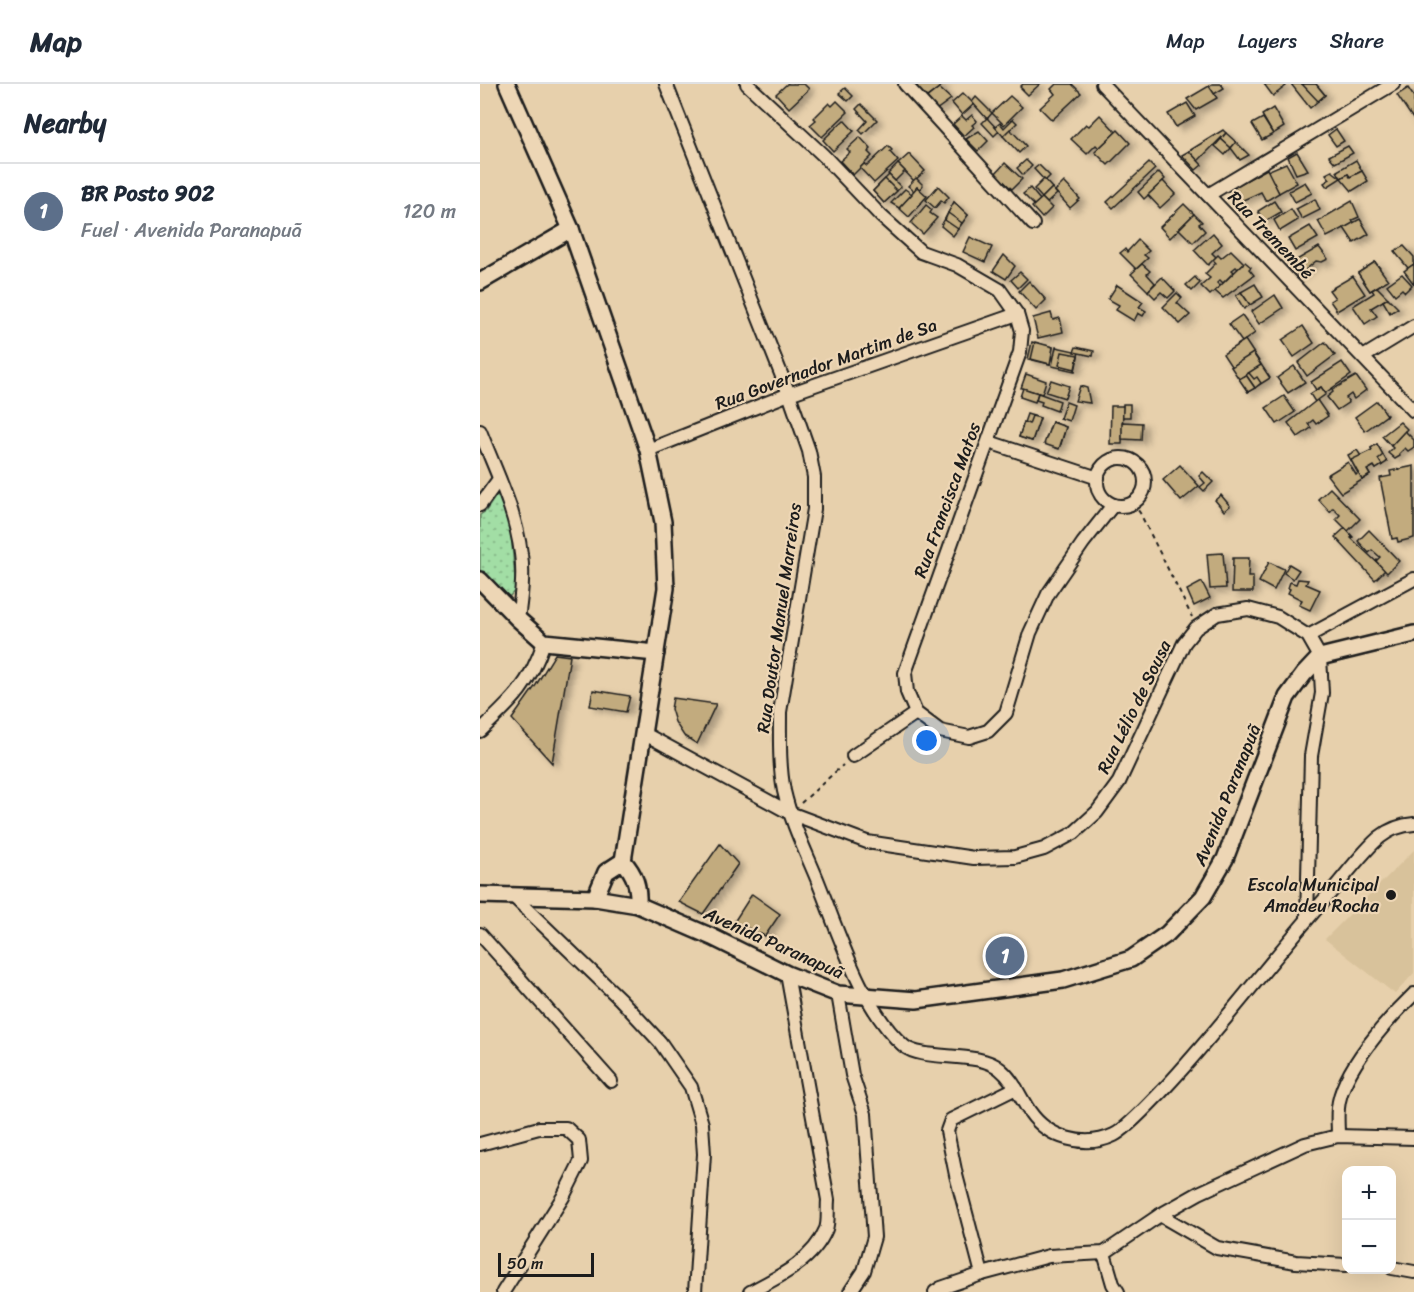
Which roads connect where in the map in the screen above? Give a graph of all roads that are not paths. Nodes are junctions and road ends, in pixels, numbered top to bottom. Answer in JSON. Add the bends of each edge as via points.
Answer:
{"nodes":[{"id":1,"x":507,"y":84,"type":"edge"},
{"id":2,"x":666,"y":84,"type":"edge"},
{"id":3,"x":747,"y":84,"type":"edge"},
{"id":4,"x":905,"y":84,"type":"edge"},
{"id":5,"x":1102,"y":84,"type":"edge"},
{"id":6,"x":1393,"y":84,"type":"edge"},
{"id":7,"x":1208,"y":195,"type":"junction"},
{"id":8,"x":1033,"y":224,"type":"dead end"},
{"id":9,"x":571,"y":229,"type":"junction"},
{"id":10,"x":480,"y":282,"type":"edge"},
{"id":11,"x":1017,"y":314,"type":"junction"},
{"id":12,"x":1414,"y":326,"type":"edge"},
{"id":13,"x":1363,"y":357,"type":"junction"},
{"id":14,"x":789,"y":394,"type":"junction"},
{"id":15,"x":1414,"y":411,"type":"edge"},
{"id":16,"x":480,"y":430,"type":"edge"},
{"id":17,"x":989,"y":442,"type":"junction"},
{"id":18,"x":648,"y":450,"type":"junction"},
{"id":19,"x":1098,"y":477,"type":"junction"},
{"id":20,"x":499,"y":479,"type":"junction"},
{"id":21,"x":480,"y":504,"type":"edge"},
{"id":22,"x":1113,"y":505,"type":"junction"},
{"id":23,"x":1414,"y":579,"type":"edge"},
{"id":24,"x":480,"y":580,"type":"edge"},
{"id":25,"x":518,"y":619,"type":"junction"},
{"id":26,"x":1414,"y":634,"type":"edge"},
{"id":27,"x":1308,"y":636,"type":"junction"},
{"id":28,"x":544,"y":642,"type":"junction"},
{"id":29,"x":656,"y":652,"type":"junction"},
{"id":30,"x":1320,"y":657,"type":"junction"},
{"id":31,"x":916,"y":713,"type":"junction"},
{"id":32,"x":480,"y":731,"type":"edge"},
{"id":33,"x":643,"y":733,"type":"junction"},
{"id":34,"x":853,"y":756,"type":"road end"},
{"id":35,"x":790,"y":813,"type":"junction"},
{"id":36,"x":1414,"y":824,"type":"edge"},
{"id":37,"x":623,"y":861,"type":"junction"},
{"id":38,"x":480,"y":895,"type":"edge"},
{"id":39,"x":514,"y":897,"type":"junction"},
{"id":40,"x":595,"y":898,"type":"junction"},
{"id":41,"x":638,"y":905,"type":"junction"},
{"id":42,"x":1307,"y":919,"type":"junction"},
{"id":43,"x":480,"y":933,"type":"edge"},
{"id":44,"x":787,"y":974,"type":"junction"},
{"id":45,"x":838,"y":994,"type":"junction"},
{"id":46,"x":1414,"y":994,"type":"edge"},
{"id":47,"x":868,"y":998,"type":"junction"},
{"id":48,"x":611,"y":1081,"type":"dead end"},
{"id":49,"x":1016,"y":1088,"type":"junction"},
{"id":50,"x":1338,"y":1136,"type":"junction"},
{"id":51,"x":1414,"y":1138,"type":"edge"},
{"id":52,"x":480,"y":1144,"type":"edge"},
{"id":53,"x":1160,"y":1215,"type":"junction"},
{"id":54,"x":1104,"y":1254,"type":"junction"},
{"id":55,"x":1342,"y":1265,"type":"edge"},
{"id":56,"x":1396,"y":1269,"type":"edge"},
{"id":57,"x":1414,"y":1272,"type":"edge"},
{"id":58,"x":982,"y":1274,"type":"junction"},
{"id":59,"x":503,"y":1292,"type":"edge"},
{"id":60,"x":695,"y":1292,"type":"edge"},
{"id":61,"x":750,"y":1292,"type":"edge"},
{"id":62,"x":850,"y":1292,"type":"edge"},
{"id":63,"x":934,"y":1292,"type":"edge"},
{"id":64,"x":1118,"y":1292,"type":"edge"}],
"edges":[{"from":1,"to":9,"type":"street"},
{"from":2,"to":14,"type":"street","name":"Rua Doutor Manuel Marreiros"},
{"from":3,"to":11,"type":"street","name":"Rua Francisca Matos","via":[[921,252],[957,265],[1000,290]]},
{"from":4,"to":8,"type":"street"},
{"from":5,"to":7,"type":"street","name":"Rua Tremembé"},
{"from":6,"to":7,"type":"street"},
{"from":7,"to":13,"type":"street","name":"Rua Tremembé"},
{"from":9,"to":10,"type":"street"},
{"from":9,"to":18,"type":"street"},
{"from":11,"to":14,"type":"street","name":"Rua Governador Martim de Sa"},
{"from":11,"to":17,"type":"street","name":"Rua Francisca Matos","via":[[1022,331],[1020,352]]},
{"from":12,"to":13,"type":"street"},
{"from":13,"to":15,"type":"street","name":"Rua Tremembé"},
{"from":14,"to":18,"type":"street","name":"Rua Governador Martim de Sa"},
{"from":14,"to":35,"type":"street","name":"Rua Doutor Manuel Marreiros","via":[[814,477],[814,509],[780,712],[779,746]]},
{"from":16,"to":20,"type":"street"},
{"from":17,"to":19,"type":"street"},
{"from":17,"to":31,"type":"street","name":"Rua Francisca Matos","via":[[905,673],[907,692]]},
{"from":18,"to":29,"type":"street","via":[[664,533],[666,588]]},
{"from":19,"to":22,"type":"street","via":[[1099,491]]},
{"from":19,"to":22,"type":"street","via":[[1104,466],[1116,459],[1135,463],[1144,474],[1142,494],[1133,503]]},
{"from":20,"to":21,"type":"street"},
{"from":20,"to":25,"type":"street","via":[[516,524],[522,556]]},
{"from":22,"to":31,"type":"street","via":[[1048,594],[1030,633],[1006,713],[988,731],[969,737],[940,731]]},
{"from":23,"to":27,"type":"street"},
{"from":24,"to":25,"type":"street"},
{"from":25,"to":28,"type":"street"},
{"from":26,"to":30,"type":"street"},
{"from":27,"to":30,"type":"street","name":"Rua Lélio de Sousa"},
{"from":27,"to":35,"type":"street","name":"Rua Lélio de Sousa","via":[[1278,617],[1248,609],[1217,614],[1196,628],[1184,643],[1119,782],[1074,833],[1044,849],[1015,857],[974,858],[867,842]]},
{"from":28,"to":29,"type":"street"},
{"from":28,"to":32,"type":"street","via":[[529,679]]},
{"from":29,"to":33,"type":"street"},
{"from":30,"to":42,"type":"street","via":[[1323,693],[1311,756]]},
{"from":30,"to":47,"type":"street","name":"Avenida Paranapuã","via":[[1287,697],[1225,859],[1203,897],[1167,934],[1131,959],[1063,980],[916,1000]]},
{"from":31,"to":34,"type":"street"},
{"from":33,"to":35,"type":"street","name":"Rua Lélio de Sousa"},
{"from":33,"to":37,"type":"street"},
{"from":35,"to":47,"type":"street","name":"Rua Doutor Manuel Marreiros"},
{"from":36,"to":42,"type":"street","name":"Rua Doutor Manuel Marreiros","via":[[1400,826],[1380,837]]},
{"from":37,"to":40,"type":"street","via":[[606,872]]},
{"from":37,"to":41,"type":"street","via":[[633,873]]},
{"from":38,"to":39,"type":"street","name":"Avenida Paranapuã"},
{"from":39,"to":40,"type":"street","name":"Avenida Paranapuã"},
{"from":39,"to":60,"type":"street","via":[[620,999],[660,1042],[691,1087],[702,1124],[704,1154]]},
{"from":40,"to":41,"type":"street","name":"Avenida Paranapuã"},
{"from":41,"to":44,"type":"street","name":"Avenida Paranapuã"},
{"from":42,"to":49,"type":"street","name":"Rua Doutor Manuel Marreiros","via":[[1188,1063],[1116,1135],[1089,1142],[1057,1136],[1031,1114]]},
{"from":43,"to":48,"type":"street"},
{"from":44,"to":45,"type":"street","name":"Avenida Paranapuã"},
{"from":44,"to":61,"type":"street","via":[[828,1200],[827,1227],[815,1247],[791,1270]]},
{"from":45,"to":47,"type":"street","name":"Avenida Paranapuã"},
{"from":45,"to":62,"type":"street","via":[[852,1076],[865,1114],[874,1237],[864,1271]]},
{"from":46,"to":50,"type":"street","via":[[1389,1018],[1345,1085],[1338,1106]]},
{"from":47,"to":49,"type":"street","name":"Rua Doutor Manuel Marreiros","via":[[883,1024],[907,1049],[984,1060],[1000,1068]]},
{"from":49,"to":58,"type":"street","via":[[948,1124],[956,1175]]},
{"from":50,"to":51,"type":"street"},
{"from":50,"to":53,"type":"street","via":[[1305,1144]]},
{"from":52,"to":59,"type":"street","via":[[539,1128],[566,1128],[579,1140],[581,1161]]},
{"from":53,"to":54,"type":"street"},
{"from":53,"to":55,"type":"street","via":[[1216,1248],[1296,1262]]},
{"from":54,"to":58,"type":"street","via":[[1048,1256]]},
{"from":54,"to":64,"type":"street"},
{"from":56,"to":57,"type":"street"},
{"from":58,"to":63,"type":"street"}]}
